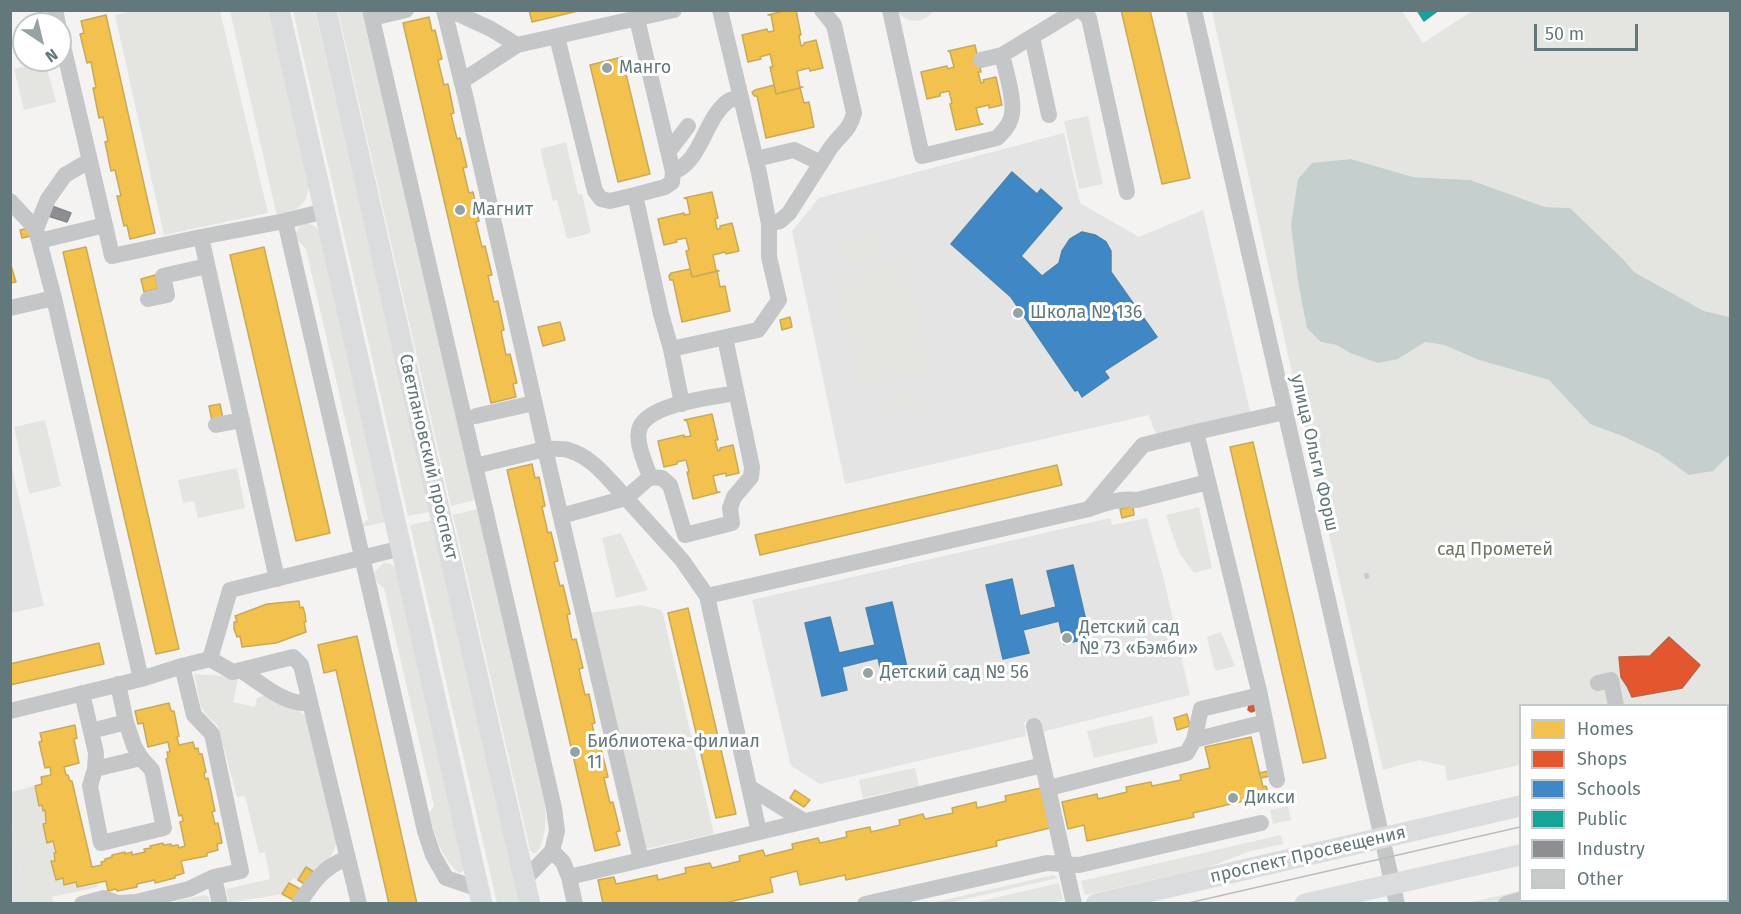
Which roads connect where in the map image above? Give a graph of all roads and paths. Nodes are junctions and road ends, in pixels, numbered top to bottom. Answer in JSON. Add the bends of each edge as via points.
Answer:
{"nodes":[{"id":1,"x":279,"y":10,"type":"edge"},
{"id":2,"x":326,"y":10,"type":"edge"},
{"id":3,"x":406,"y":10,"type":"edge"},
{"id":4,"x":444,"y":10,"type":"edge"},
{"id":5,"x":450,"y":10,"type":"edge"},
{"id":6,"x":674,"y":10,"type":"edge"},
{"id":7,"x":720,"y":10,"type":"edge"},
{"id":8,"x":822,"y":10,"type":"edge"},
{"id":9,"x":890,"y":10,"type":"edge"},
{"id":10,"x":1076,"y":10,"type":"edge"},
{"id":11,"x":1081,"y":10,"type":"edge"},
{"id":12,"x":1194,"y":10,"type":"edge"},
{"id":13,"x":371,"y":14,"type":"edge"},
{"id":14,"x":637,"y":19,"type":"junction"},
{"id":15,"x":557,"y":37,"type":"junction"},
{"id":16,"x":1032,"y":37,"type":"junction"},
{"id":17,"x":517,"y":45,"type":"junction"},
{"id":18,"x":1002,"y":56,"type":"junction"},
{"id":19,"x":981,"y":60,"type":"dead end"},
{"id":20,"x":69,"y":72,"type":"edge"},
{"id":21,"x":462,"y":81,"type":"junction"},
{"id":22,"x":740,"y":97,"type":"junction"},
{"id":23,"x":1049,"y":115,"type":"dead end"},
{"id":24,"x":688,"y":126,"type":"dead end"},
{"id":25,"x":669,"y":151,"type":"junction"},
{"id":26,"x":756,"y":159,"type":"junction"},
{"id":27,"x":89,"y":161,"type":"junction"},
{"id":28,"x":821,"y":163,"type":"junction"},
{"id":29,"x":673,"y":172,"type":"junction"},
{"id":30,"x":1127,"y":192,"type":"dead end"},
{"id":31,"x":635,"y":195,"type":"junction"},
{"id":32,"x":10,"y":201,"type":"edge"},
{"id":33,"x":325,"y":212,"type":"junction"},
{"id":34,"x":285,"y":220,"type":"junction"},
{"id":35,"x":769,"y":224,"type":"junction"},
{"id":36,"x":105,"y":225,"type":"junction"},
{"id":37,"x":38,"y":235,"type":"junction"},
{"id":38,"x":201,"y":237,"type":"junction"},
{"id":39,"x":207,"y":266,"type":"junction"},
{"id":40,"x":54,"y":298,"type":"junction"},
{"id":41,"x":148,"y":299,"type":"dead end"},
{"id":42,"x":10,"y":308,"type":"edge"},
{"id":43,"x":725,"y":338,"type":"junction"},
{"id":44,"x":671,"y":350,"type":"junction"},
{"id":45,"x":735,"y":393,"type":"junction"},
{"id":46,"x":534,"y":403,"type":"junction"},
{"id":47,"x":682,"y":404,"type":"junction"},
{"id":48,"x":1285,"y":412,"type":"junction"},
{"id":49,"x":476,"y":416,"type":"dead end"},
{"id":50,"x":242,"y":420,"type":"junction"},
{"id":51,"x":216,"y":425,"type":"dead end"},
{"id":52,"x":1196,"y":432,"type":"junction"},
{"id":53,"x":545,"y":449,"type":"junction"},
{"id":54,"x":474,"y":466,"type":"junction"},
{"id":55,"x":650,"y":477,"type":"junction"},
{"id":56,"x":1208,"y":482,"type":"junction"},
{"id":57,"x":626,"y":498,"type":"junction"},
{"id":58,"x":1089,"y":509,"type":"junction"},
{"id":59,"x":561,"y":516,"type":"junction"},
{"id":60,"x":685,"y":535,"type":"junction"},
{"id":61,"x":670,"y":545,"type":"junction"},
{"id":62,"x":402,"y":548,"type":"junction"},
{"id":63,"x":363,"y":557,"type":"junction"},
{"id":64,"x":277,"y":579,"type":"junction"},
{"id":65,"x":707,"y":596,"type":"junction"},
{"id":66,"x":210,"y":659,"type":"junction"},
{"id":67,"x":182,"y":666,"type":"junction"},
{"id":68,"x":242,"y":670,"type":"junction"},
{"id":69,"x":141,"y":679,"type":"junction"},
{"id":70,"x":1598,"y":683,"type":"dead end"},
{"id":71,"x":118,"y":684,"type":"junction"},
{"id":72,"x":82,"y":693,"type":"junction"},
{"id":73,"x":1260,"y":695,"type":"junction"},
{"id":74,"x":309,"y":703,"type":"junction"},
{"id":75,"x":1616,"y":704,"type":"edge"},
{"id":76,"x":10,"y":711,"type":"edge"},
{"id":77,"x":126,"y":722,"type":"junction"},
{"id":78,"x":1265,"y":722,"type":"junction"},
{"id":79,"x":1034,"y":726,"type":"dead end"},
{"id":80,"x":91,"y":731,"type":"junction"},
{"id":81,"x":1194,"y":740,"type":"junction"},
{"id":82,"x":141,"y":758,"type":"junction"},
{"id":83,"x":1043,"y":765,"type":"junction"},
{"id":84,"x":95,"y":769,"type":"junction"},
{"id":85,"x":1276,"y":780,"type":"dead end"},
{"id":86,"x":749,"y":787,"type":"junction"},
{"id":87,"x":1049,"y":788,"type":"junction"},
{"id":88,"x":1519,"y":806,"type":"edge"},
{"id":89,"x":804,"y":821,"type":"junction"},
{"id":90,"x":1261,"y":823,"type":"dead end"},
{"id":91,"x":759,"y":832,"type":"junction"},
{"id":92,"x":1382,"y":838,"type":"junction"},
{"id":93,"x":552,"y":851,"type":"junction"},
{"id":94,"x":1519,"y":856,"type":"edge"},
{"id":95,"x":347,"y":859,"type":"junction"},
{"id":96,"x":641,"y":860,"type":"junction"},
{"id":97,"x":1066,"y":864,"type":"junction"},
{"id":98,"x":214,"y":877,"type":"junction"},
{"id":99,"x":569,"y":877,"type":"junction"},
{"id":100,"x":526,"y":878,"type":"junction"},
{"id":101,"x":1395,"y":894,"type":"edge"},
{"id":102,"x":481,"y":896,"type":"edge"},
{"id":103,"x":82,"y":903,"type":"edge"},
{"id":104,"x":136,"y":903,"type":"edge"},
{"id":105,"x":220,"y":903,"type":"edge"},
{"id":106,"x":299,"y":903,"type":"edge"},
{"id":107,"x":359,"y":903,"type":"edge"},
{"id":108,"x":531,"y":903,"type":"edge"},
{"id":109,"x":575,"y":903,"type":"edge"},
{"id":110,"x":865,"y":903,"type":"edge"},
{"id":111,"x":1074,"y":903,"type":"edge"},
{"id":112,"x":1096,"y":903,"type":"edge"},
{"id":113,"x":1310,"y":903,"type":"edge"}],
"edges":[{"from":1,"to":33,"type":"main road"},
{"from":2,"to":100,"type":"main road","name":"Светлановский проспект"},
{"from":3,"to":13,"type":"street"},
{"from":4,"to":21,"type":"street"},
{"from":5,"to":17,"type":"street"},
{"from":6,"to":14,"type":"street"},
{"from":7,"to":22,"type":"street"},
{"from":8,"to":28,"type":"street","via":[[834,26],[854,113],[852,124]]},
{"from":9,"to":18,"type":"street","via":[[922,156],[997,138],[1006,129],[1013,107]]},
{"from":10,"to":16,"type":"street"},
{"from":11,"to":30,"type":"street","via":[[1089,18]]},
{"from":12,"to":48,"type":"street","name":"улица Ольги Форш"},
{"from":13,"to":54,"type":"street"},
{"from":14,"to":15,"type":"street"},
{"from":14,"to":25,"type":"street"},
{"from":15,"to":17,"type":"street"},
{"from":15,"to":31,"type":"street","via":[[596,190],[601,199],[610,201]]},
{"from":16,"to":18,"type":"street"},
{"from":16,"to":23,"type":"street"},
{"from":17,"to":21,"type":"street"},
{"from":18,"to":19,"type":"street"},
{"from":20,"to":27,"type":"street"},
{"from":21,"to":46,"type":"street"},
{"from":22,"to":26,"type":"street"},
{"from":22,"to":29,"type":"street","via":[[729,100],[720,109],[690,160]]},
{"from":24,"to":25,"type":"street"},
{"from":25,"to":29,"type":"street"},
{"from":26,"to":28,"type":"street","via":[[794,150]]},
{"from":26,"to":35,"type":"street"},
{"from":27,"to":36,"type":"street"},
{"from":27,"to":37,"type":"street","via":[[65,175],[48,199]]},
{"from":28,"to":35,"type":"street","via":[[789,213]]},
{"from":29,"to":31,"type":"street","via":[[672,182],[665,187]]},
{"from":31,"to":44,"type":"street"},
{"from":32,"to":37,"type":"street"},
{"from":33,"to":34,"type":"street"},
{"from":33,"to":62,"type":"main road"},
{"from":34,"to":38,"type":"street"},
{"from":34,"to":63,"type":"street"},
{"from":35,"to":43,"type":"street","via":[[769,257],[779,300],[758,330]]},
{"from":36,"to":37,"type":"street"},
{"from":36,"to":38,"type":"street","via":[[112,256]]},
{"from":37,"to":40,"type":"street"},
{"from":38,"to":39,"type":"street"},
{"from":39,"to":41,"type":"street","via":[[164,276],[167,295]]},
{"from":39,"to":50,"type":"street"},
{"from":40,"to":42,"type":"street"},
{"from":40,"to":69,"type":"street"},
{"from":43,"to":44,"type":"street"},
{"from":43,"to":45,"type":"street"},
{"from":44,"to":47,"type":"street"},
{"from":45,"to":47,"type":"street"},
{"from":45,"to":60,"type":"street","via":[[751,477],[734,496],[730,508],[732,523]]},
{"from":46,"to":49,"type":"street"},
{"from":46,"to":53,"type":"street"},
{"from":47,"to":55,"type":"street","via":[[658,410],[639,428],[639,442]]},
{"from":48,"to":52,"type":"street"},
{"from":48,"to":92,"type":"street","name":"улица Ольги Форш"},
{"from":50,"to":51,"type":"street"},
{"from":50,"to":64,"type":"street"},
{"from":52,"to":56,"type":"street"},
{"from":52,"to":58,"type":"street","via":[[1143,445]]},
{"from":53,"to":54,"type":"street"},
{"from":53,"to":57,"type":"street","via":[[567,450],[585,457]]},
{"from":53,"to":59,"type":"street"},
{"from":54,"to":93,"type":"street","via":[[554,808],[557,831]]},
{"from":55,"to":57,"type":"street"},
{"from":55,"to":60,"type":"street","via":[[663,478],[670,485]]},
{"from":56,"to":58,"type":"street"},
{"from":56,"to":73,"type":"street"},
{"from":57,"to":59,"type":"street"},
{"from":57,"to":61,"type":"street"},
{"from":58,"to":65,"type":"street"},
{"from":59,"to":96,"type":"street"},
{"from":60,"to":61,"type":"street"},
{"from":61,"to":65,"type":"street"},
{"from":62,"to":63,"type":"street"},
{"from":62,"to":102,"type":"main road"},
{"from":63,"to":64,"type":"street"},
{"from":63,"to":102,"type":"street","via":[[433,855],[446,878]]},
{"from":64,"to":66,"type":"street","via":[[230,590]]},
{"from":65,"to":86,"type":"street"},
{"from":66,"to":67,"type":"street"},
{"from":66,"to":68,"type":"street","via":[[233,672]]},
{"from":67,"to":69,"type":"street"},
{"from":67,"to":98,"type":"street","via":[[194,715],[212,734],[242,871]]},
{"from":68,"to":74,"type":"street","via":[[297,704]]},
{"from":68,"to":74,"type":"street","via":[[293,657],[301,665]]},
{"from":69,"to":71,"type":"street"},
{"from":70,"to":75,"type":"street","via":[[1611,680]]},
{"from":71,"to":72,"type":"street"},
{"from":71,"to":77,"type":"street"},
{"from":72,"to":76,"type":"street"},
{"from":72,"to":80,"type":"street"},
{"from":73,"to":78,"type":"street"},
{"from":73,"to":81,"type":"street","via":[[1201,709]]},
{"from":74,"to":95,"type":"street"},
{"from":77,"to":80,"type":"street"},
{"from":77,"to":82,"type":"street"},
{"from":78,"to":81,"type":"street"},
{"from":78,"to":85,"type":"street"},
{"from":79,"to":83,"type":"street"},
{"from":80,"to":84,"type":"street"},
{"from":81,"to":87,"type":"street","via":[[1187,753]]},
{"from":82,"to":84,"type":"street"},
{"from":82,"to":84,"type":"street","via":[[152,770],[164,828],[101,843],[90,786]]},
{"from":83,"to":87,"type":"street"},
{"from":83,"to":89,"type":"street"},
{"from":86,"to":89,"type":"street"},
{"from":86,"to":91,"type":"street"},
{"from":87,"to":97,"type":"street"},
{"from":88,"to":92,"type":"main road","name":"проспект Просвещения"},
{"from":89,"to":91,"type":"street"},
{"from":90,"to":97,"type":"street","via":[[1079,865]]},
{"from":91,"to":96,"type":"street"},
{"from":92,"to":101,"type":"street","name":"улица Ольги Форш"},
{"from":92,"to":112,"type":"main road","name":"проспект Просвещения"},
{"from":93,"to":99,"type":"street","via":[[563,862]]},
{"from":93,"to":100,"type":"street"},
{"from":94,"to":101,"type":"main road"},
{"from":95,"to":106,"type":"street","via":[[338,861],[315,879]]},
{"from":95,"to":107,"type":"street"},
{"from":96,"to":99,"type":"street"},
{"from":97,"to":110,"type":"street","via":[[1047,863]]},
{"from":97,"to":111,"type":"street"},
{"from":98,"to":104,"type":"street","via":[[189,889]]},
{"from":98,"to":105,"type":"street"},
{"from":99,"to":109,"type":"street"},
{"from":100,"to":108,"type":"main road","name":"Светлановский проспект"},
{"from":101,"to":113,"type":"main road"},
{"from":103,"to":104,"type":"street","via":[[104,898]]}]}
